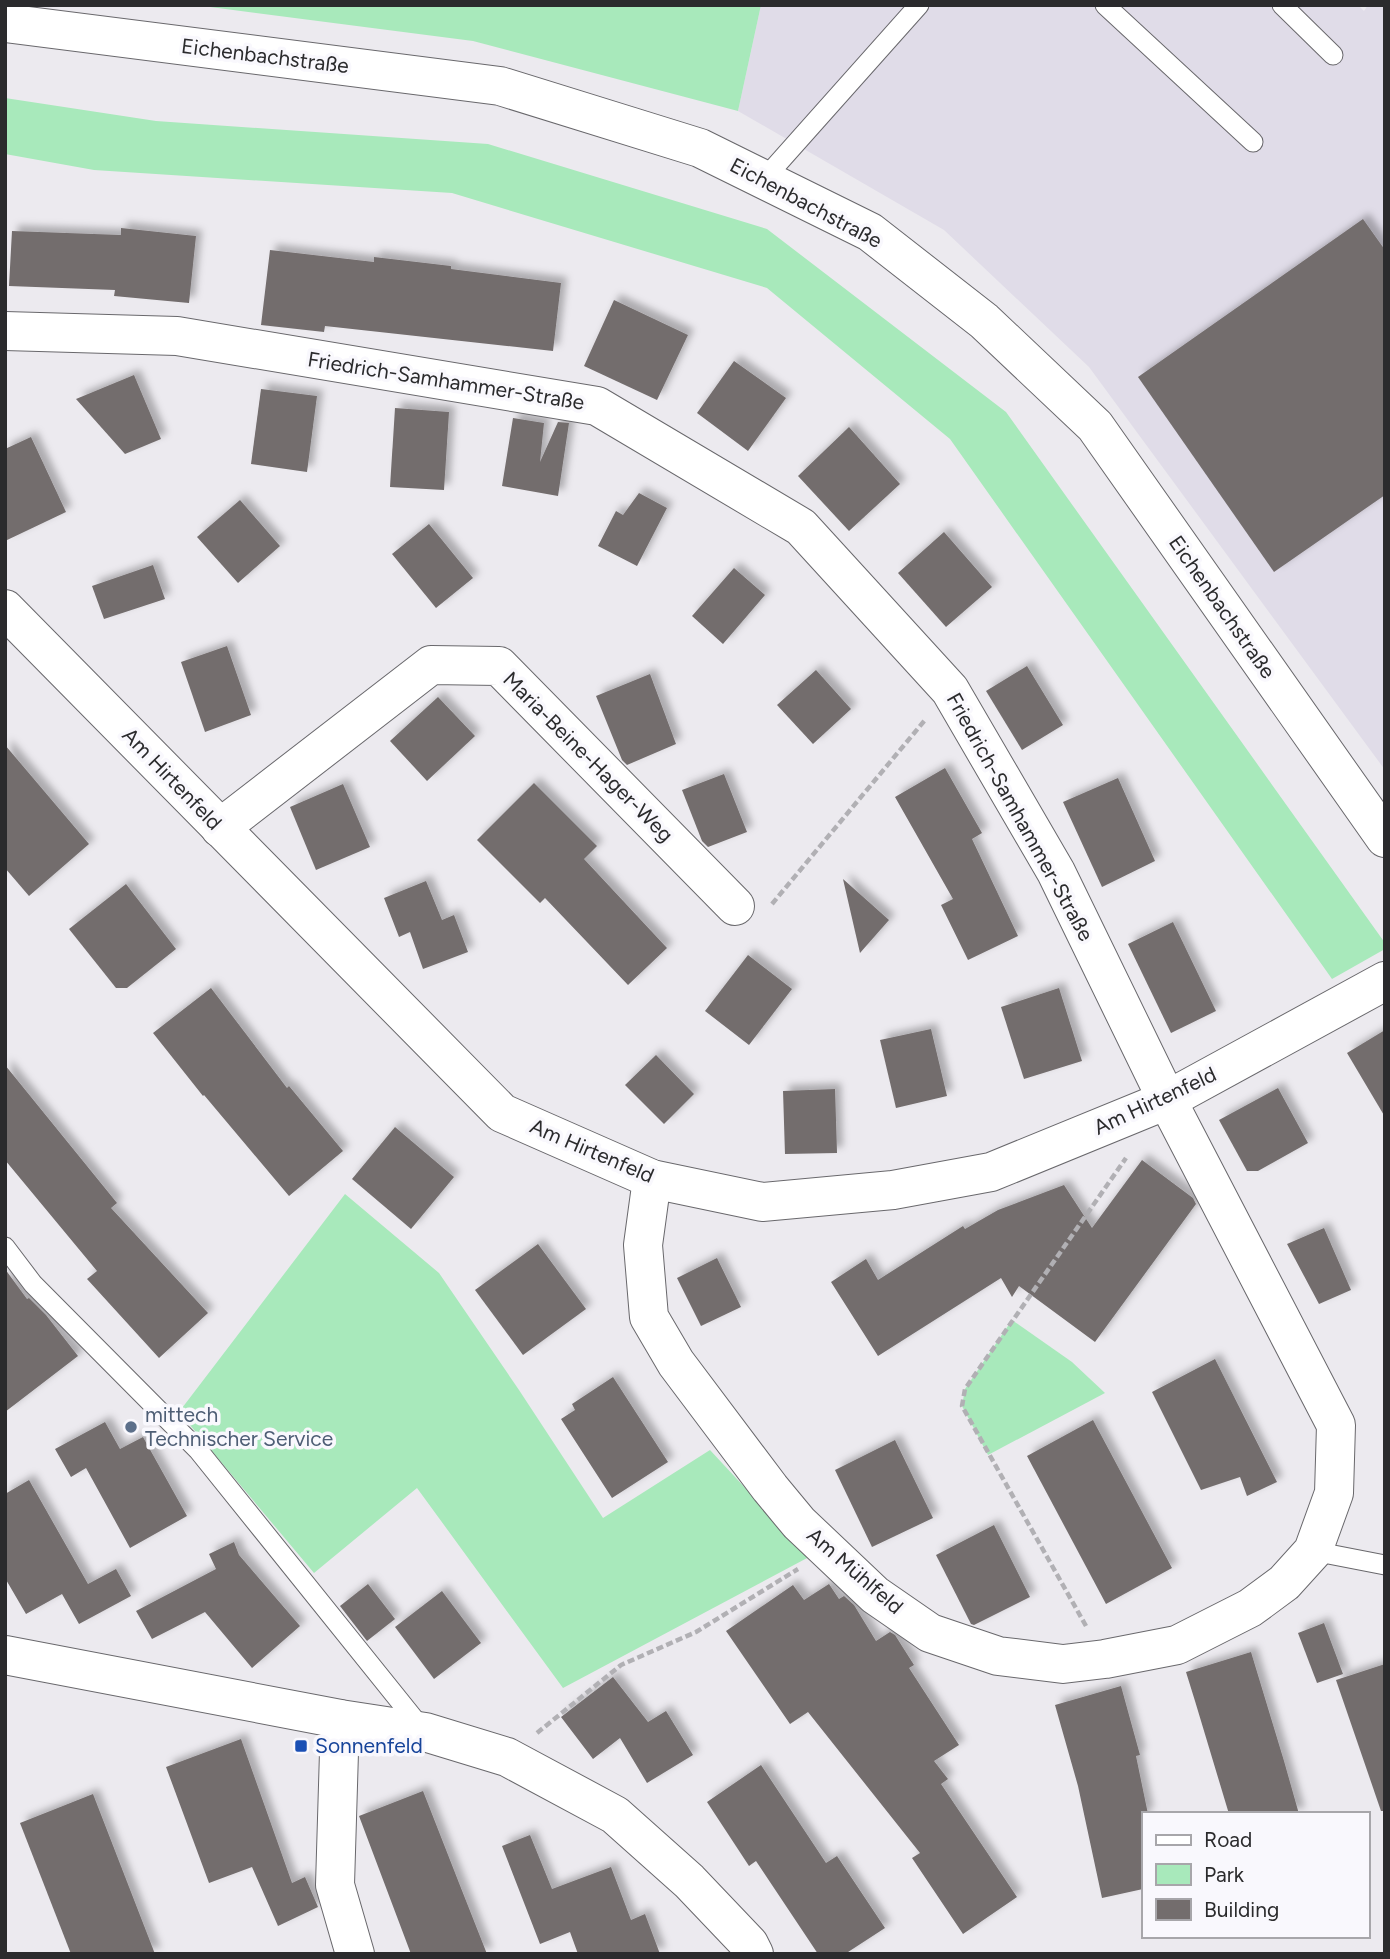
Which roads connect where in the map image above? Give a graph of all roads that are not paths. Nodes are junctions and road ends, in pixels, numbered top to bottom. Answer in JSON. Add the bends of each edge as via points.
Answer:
{"nodes":[{"id":1,"x":919,"y":5,"type":"edge"},
{"id":2,"x":1105,"y":5,"type":"edge"},
{"id":3,"x":1282,"y":5,"type":"edge"},
{"id":4,"x":5,"y":23,"type":"edge"},
{"id":5,"x":1333,"y":55,"type":"dead end"},
{"id":6,"x":1253,"y":142,"type":"dead end"},
{"id":7,"x":764,"y":179,"type":"junction"},
{"id":8,"x":5,"y":331,"type":"edge"},
{"id":9,"x":5,"y":609,"type":"edge"},
{"id":10,"x":220,"y":828,"type":"junction"},
{"id":11,"x":1385,"y":838,"type":"edge"},
{"id":12,"x":735,"y":906,"type":"road end"},
{"id":13,"x":1385,"y":981,"type":"edge"},
{"id":14,"x":1167,"y":1100,"type":"junction"},
{"id":15,"x":652,"y":1179,"type":"junction"},
{"id":16,"x":5,"y":1247,"type":"edge"},
{"id":17,"x":1313,"y":1551,"type":"junction"},
{"id":18,"x":1385,"y":1564,"type":"edge"},
{"id":19,"x":5,"y":1655,"type":"edge"},
{"id":20,"x":340,"y":1718,"type":"junction"},
{"id":21,"x":425,"y":1732,"type":"junction"},
{"id":22,"x":355,"y":1954,"type":"edge"},
{"id":23,"x":754,"y":1954,"type":"edge"}],
"edges":[{"from":1,"to":7,"type":"lane"},
{"from":2,"to":6,"type":"lane"},
{"from":3,"to":5,"type":"lane"},
{"from":4,"to":7,"type":"street","name":"Eichenbachstraße","via":[[500,86],[700,148]]},
{"from":7,"to":11,"type":"street","name":"Eichenbachstraße","via":[[870,232],[984,321],[1096,426]]},
{"from":8,"to":14,"type":"street","name":"Friedrich-Samhammer-Straße","via":[[177,336],[597,406],[801,527],[950,690],[1056,872]]},
{"from":9,"to":10,"type":"street","name":"Am Hirtenfeld"},
{"from":10,"to":12,"type":"street","name":"Maria-Beine-Hager-Weg","via":[[431,665],[499,666]]},
{"from":10,"to":15,"type":"street","name":"Am Hirtenfeld","via":[[502,1113]]},
{"from":13,"to":14,"type":"street","name":"Am Hirtenfeld"},
{"from":14,"to":15,"type":"street","name":"Am Hirtenfeld","via":[[991,1172],[893,1190],[762,1202]]},
{"from":14,"to":17,"type":"street","name":"Am Mühlfeld","via":[[1336,1425],[1334,1493]]},
{"from":15,"to":17,"type":"street","name":"Am Mühlfeld","via":[[643,1245],[649,1317],[676,1363],[799,1522],[875,1595],[930,1633],[998,1656],[1063,1664],[1177,1645],[1250,1608],[1284,1583]]},
{"from":16,"to":21,"type":"lane","via":[[33,1284],[198,1450]]},
{"from":17,"to":18,"type":"lane"},
{"from":19,"to":20,"type":"street"},
{"from":20,"to":21,"type":"street"},
{"from":20,"to":22,"type":"street","via":[[335,1885]]},
{"from":21,"to":23,"type":"street","via":[[508,1756],[615,1815],[689,1881]]}]}
